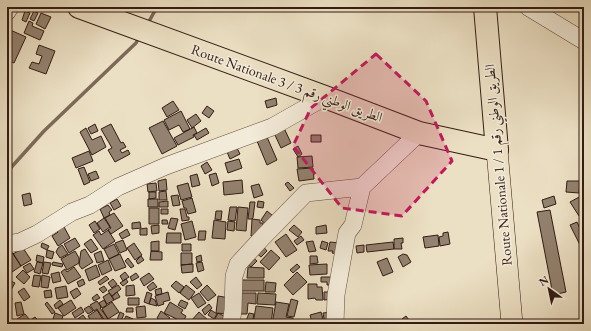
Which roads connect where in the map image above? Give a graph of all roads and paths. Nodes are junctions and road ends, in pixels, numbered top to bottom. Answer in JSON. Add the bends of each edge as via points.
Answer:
{"nodes":[{"id":1,"x":10,"y":7,"type":"edge"},
{"id":2,"x":79,"y":7,"type":"edge"},
{"id":3,"x":485,"y":7,"type":"edge"},
{"id":4,"x":528,"y":7,"type":"edge"},
{"id":5,"x":7,"y":12,"type":"edge"},
{"id":6,"x":584,"y":41,"type":"edge"},
{"id":7,"x":325,"y":96,"type":"junction"},
{"id":8,"x":420,"y":133,"type":"junction"},
{"id":9,"x":497,"y":150,"type":"junction"},
{"id":10,"x":362,"y":187,"type":"junction"},
{"id":11,"x":7,"y":244,"type":"edge"},
{"id":12,"x":232,"y":324,"type":"edge"},
{"id":13,"x":335,"y":324,"type":"edge"},
{"id":14,"x":512,"y":324,"type":"edge"}],
"edges":[{"from":1,"to":5,"type":"street"},
{"from":2,"to":7,"type":"highway","name":"Route Nationale 3 / الطريق الوطني رقم 3"},
{"from":3,"to":9,"type":"highway","name":"Route Nationale 1 / الطريق الوطني رقم 1"},
{"from":4,"to":6,"type":"street"},
{"from":7,"to":8,"type":"highway","name":"Route Nationale 3 / الطريق الوطني رقم 3"},
{"from":7,"to":11,"type":"street","via":[[272,127],[118,187],[20,242]]},
{"from":8,"to":9,"type":"highway","name":"Route Nationale 3 / الطريق الوطني رقم 3"},
{"from":8,"to":10,"type":"street"},
{"from":9,"to":14,"type":"main road","name":"Route Nationale 1 / الطريق الوطني رقم 1"},
{"from":10,"to":12,"type":"street","via":[[306,194],[263,237],[238,264],[235,271]]},
{"from":10,"to":13,"type":"street","via":[[353,225],[347,233],[336,295]]}]}
